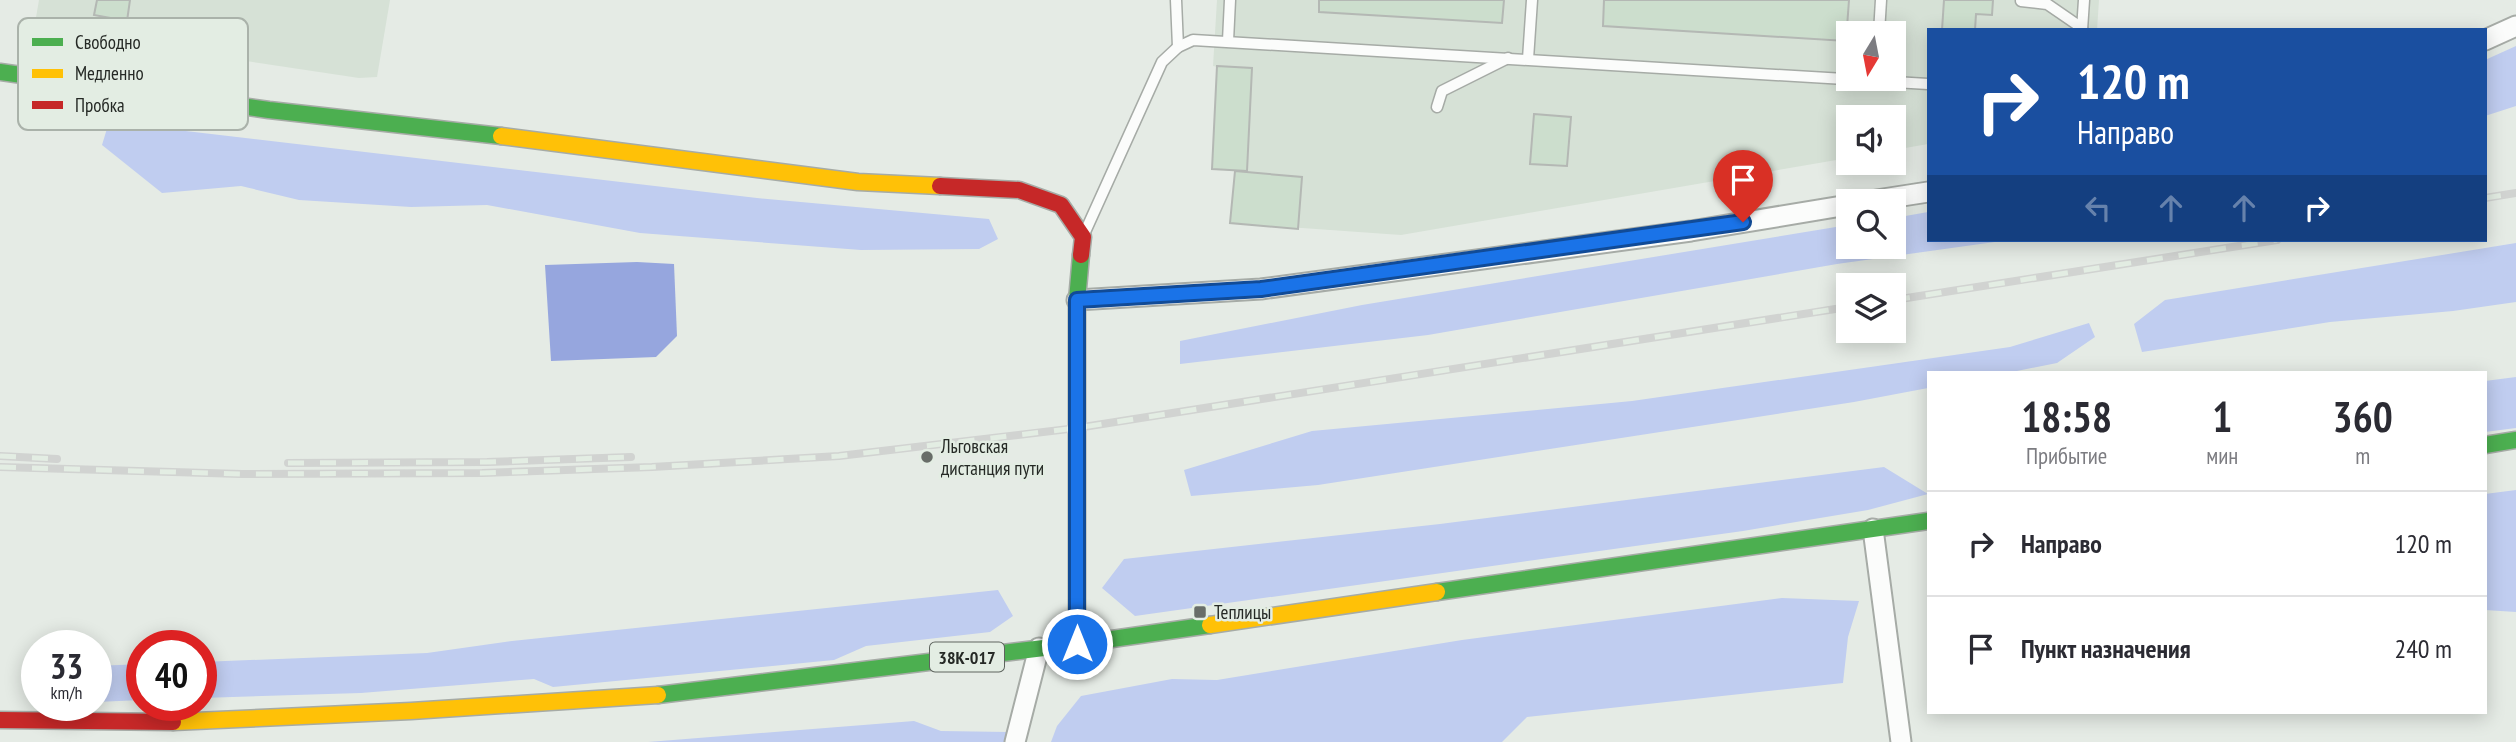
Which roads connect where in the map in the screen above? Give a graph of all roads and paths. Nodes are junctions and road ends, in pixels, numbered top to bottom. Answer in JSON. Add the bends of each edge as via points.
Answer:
{"nodes":[{"id":1,"x":1176,"y":0,"type":"edge"},
{"id":2,"x":1230,"y":0,"type":"edge"},
{"id":3,"x":1532,"y":0,"type":"edge"},
{"id":4,"x":1881,"y":0,"type":"edge"},
{"id":5,"x":2084,"y":0,"type":"edge"},
{"id":6,"x":2021,"y":1,"type":"edge"},
{"id":7,"x":1880,"y":21,"type":"edge"},
{"id":8,"x":2516,"y":26,"type":"edge"},
{"id":9,"x":2081,"y":28,"type":"edge"},
{"id":10,"x":2082,"y":28,"type":"edge"},
{"id":11,"x":2487,"y":39,"type":"edge"},
{"id":12,"x":1228,"y":41,"type":"junction"},
{"id":13,"x":1178,"y":47,"type":"junction"},
{"id":14,"x":1508,"y":58,"type":"junction"},
{"id":15,"x":1528,"y":59,"type":"junction"},
{"id":16,"x":0,"y":72,"type":"edge"},
{"id":17,"x":18,"y":75,"type":"edge"},
{"id":18,"x":1836,"y":78,"type":"edge"},
{"id":19,"x":1906,"y":82,"type":"edge"},
{"id":20,"x":1927,"y":84,"type":"edge"},
{"id":21,"x":248,"y":107,"type":"edge"},
{"id":22,"x":1437,"y":107,"type":"dead end"},
{"id":23,"x":1927,"y":192,"type":"edge"},
{"id":24,"x":1906,"y":195,"type":"edge"},
{"id":25,"x":1836,"y":207,"type":"edge"},
{"id":26,"x":1083,"y":237,"type":"junction"},
{"id":27,"x":1077,"y":300,"type":"junction"},
{"id":28,"x":2516,"y":440,"type":"edge"},
{"id":29,"x":2487,"y":445,"type":"edge"},
{"id":30,"x":1927,"y":521,"type":"edge"},
{"id":31,"x":1873,"y":529,"type":"junction"},
{"id":32,"x":1077,"y":644,"type":"junction"},
{"id":33,"x":1039,"y":648,"type":"junction"},
{"id":34,"x":0,"y":720,"type":"edge"},
{"id":35,"x":1015,"y":742,"type":"edge"},
{"id":36,"x":1901,"y":742,"type":"edge"}],
"edges":[{"from":1,"to":13,"type":"lane"},
{"from":2,"to":12,"type":"lane"},
{"from":3,"to":15,"type":"lane"},
{"from":4,"to":7,"type":"lane"},
{"from":5,"to":10,"type":"lane"},
{"from":6,"to":9,"type":"lane","via":[[2047,4]]},
{"from":8,"to":11,"type":"street"},
{"from":12,"to":13,"type":"lane","via":[[1193,40]]},
{"from":12,"to":14,"type":"lane"},
{"from":13,"to":26,"type":"lane","via":[[1162,62]]},
{"from":14,"to":15,"type":"lane"},
{"from":14,"to":22,"type":"lane","via":[[1442,90]]},
{"from":15,"to":18,"type":"lane"},
{"from":16,"to":17,"type":"main road"},
{"from":19,"to":20,"type":"lane"},
{"from":21,"to":26,"type":"main road","via":[[858,182],[1019,190],[1061,205]]},
{"from":23,"to":24,"type":"street"},
{"from":25,"to":27,"type":"street","via":[[1261,289]]},
{"from":26,"to":27,"type":"main road"},
{"from":27,"to":32,"type":"main road"},
{"from":28,"to":29,"type":"main road"},
{"from":30,"to":31,"type":"main road","number":"38К-017"},
{"from":31,"to":32,"type":"main road","number":"38К-017"},
{"from":31,"to":36,"type":"street"},
{"from":32,"to":33,"type":"main road","number":"38К-017"},
{"from":33,"to":34,"type":"main road","number":"38К-017","via":[[622,697],[145,723]]},
{"from":33,"to":35,"type":"street"}]}
